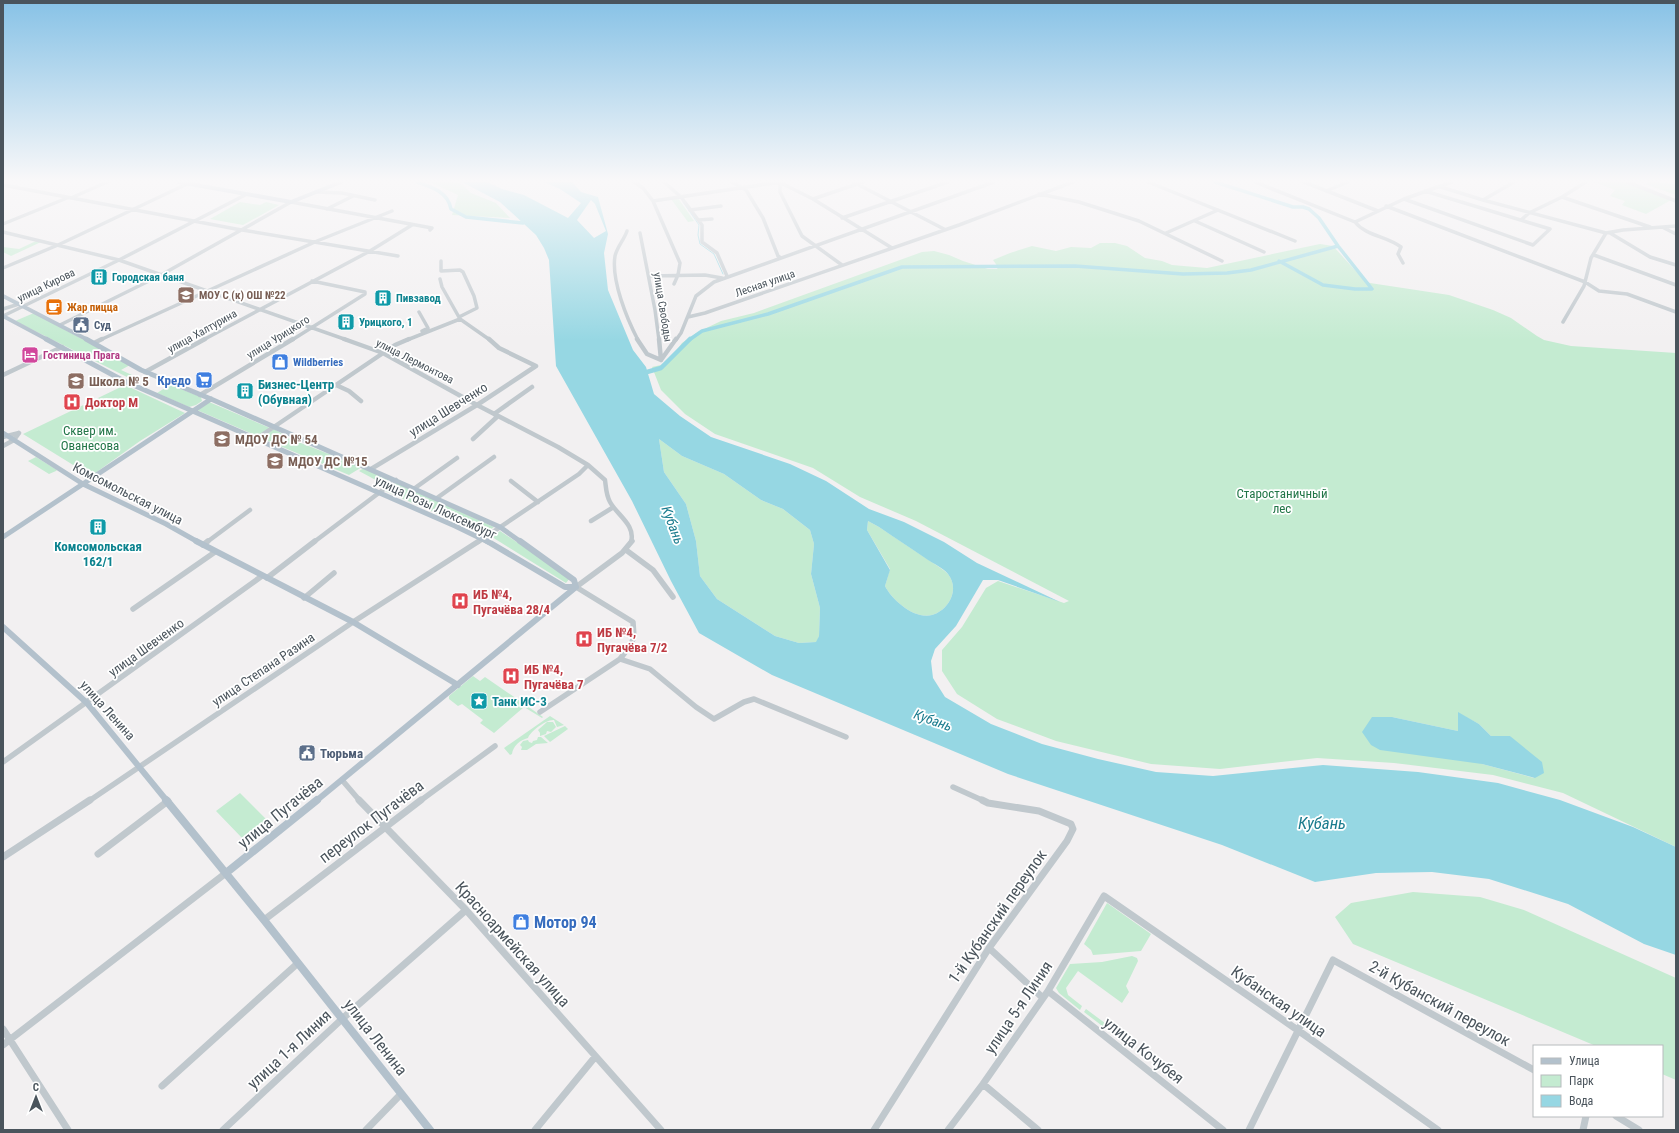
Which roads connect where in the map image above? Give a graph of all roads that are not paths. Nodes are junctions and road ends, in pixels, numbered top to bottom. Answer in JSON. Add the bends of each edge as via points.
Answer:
{"nodes":[{"id":1,"x":15,"y":235,"type":"edge"},
{"id":2,"x":80,"y":235,"type":"edge"},
{"id":3,"x":170,"y":235,"type":"edge"},
{"id":4,"x":233,"y":235,"type":"edge"},
{"id":5,"x":276,"y":235,"type":"edge"},
{"id":6,"x":334,"y":235,"type":"edge"},
{"id":7,"x":397,"y":235,"type":"edge"},
{"id":8,"x":626,"y":235,"type":"edge"},
{"id":9,"x":640,"y":235,"type":"edge"},
{"id":10,"x":668,"y":235,"type":"edge"},
{"id":11,"x":702,"y":235,"type":"edge"},
{"id":12,"x":771,"y":235,"type":"edge"},
{"id":13,"x":802,"y":235,"type":"edge"},
{"id":14,"x":847,"y":235,"type":"edge"},
{"id":15,"x":870,"y":235,"type":"edge"},
{"id":16,"x":928,"y":235,"type":"edge"},
{"id":17,"x":1170,"y":235,"type":"edge"},
{"id":18,"x":1226,"y":235,"type":"edge"},
{"id":19,"x":1279,"y":235,"type":"edge"},
{"id":20,"x":1379,"y":235,"type":"edge"},
{"id":21,"x":1462,"y":235,"type":"edge"},
{"id":22,"x":1505,"y":235,"type":"edge"},
{"id":23,"x":1544,"y":235,"type":"edge"},
{"id":24,"x":1607,"y":235,"type":"edge"},
{"id":25,"x":1611,"y":235,"type":"edge"},
{"id":26,"x":1294,"y":241,"type":"dead end"},
{"id":27,"x":317,"y":242,"type":"junction"},
{"id":28,"x":58,"y":245,"type":"junction"},
{"id":29,"x":814,"y":246,"type":"junction"},
{"id":30,"x":892,"y":248,"type":"junction"},
{"id":31,"x":370,"y":252,"type":"junction"},
{"id":32,"x":1264,"y":252,"type":"dead end"},
{"id":33,"x":1594,"y":255,"type":"junction"},
{"id":34,"x":398,"y":256,"type":"dead end"},
{"id":35,"x":781,"y":258,"type":"junction"},
{"id":36,"x":119,"y":260,"type":"junction"},
{"id":37,"x":441,"y":261,"type":"dead end"},
{"id":38,"x":1222,"y":261,"type":"dead end"},
{"id":39,"x":1403,"y":263,"type":"dead end"},
{"id":40,"x":842,"y":265,"type":"junction"},
{"id":41,"x":1676,"y":265,"type":"edge"},
{"id":42,"x":3,"y":268,"type":"edge"},
{"id":43,"x":161,"y":275,"type":"junction"},
{"id":44,"x":678,"y":275,"type":"junction"},
{"id":45,"x":649,"y":276,"type":"junction"},
{"id":46,"x":727,"y":276,"type":"junction"},
{"id":47,"x":722,"y":278,"type":"junction"},
{"id":48,"x":440,"y":279,"type":"dead end"},
{"id":49,"x":312,"y":281,"type":"junction"},
{"id":50,"x":1585,"y":282,"type":"junction"},
{"id":51,"x":674,"y":284,"type":"dead end"},
{"id":52,"x":1676,"y":285,"type":"edge"},
{"id":53,"x":205,"y":292,"type":"junction"},
{"id":54,"x":3,"y":296,"type":"edge"},
{"id":55,"x":19,"y":304,"type":"junction"},
{"id":56,"x":24,"y":306,"type":"junction"},
{"id":57,"x":3,"y":309,"type":"edge"},
{"id":58,"x":258,"y":310,"type":"junction"},
{"id":59,"x":419,"y":312,"type":"dead end"},
{"id":60,"x":1676,"y":312,"type":"edge"},
{"id":61,"x":3,"y":316,"type":"edge"},
{"id":62,"x":688,"y":317,"type":"junction"},
{"id":63,"x":460,"y":318,"type":"junction"},
{"id":64,"x":1563,"y":322,"type":"dead end"},
{"id":65,"x":60,"y":325,"type":"junction"},
{"id":66,"x":311,"y":328,"type":"junction"},
{"id":67,"x":407,"y":340,"type":"junction"},
{"id":68,"x":94,"y":343,"type":"junction"},
{"id":69,"x":62,"y":347,"type":"junction"},
{"id":70,"x":383,"y":353,"type":"junction"},
{"id":71,"x":661,"y":360,"type":"junction"},
{"id":72,"x":145,"y":372,"type":"junction"},
{"id":73,"x":3,"y":375,"type":"edge"},
{"id":74,"x":336,"y":385,"type":"junction"},
{"id":75,"x":532,"y":387,"type":"dead end"},
{"id":76,"x":200,"y":394,"type":"junction"},
{"id":77,"x":211,"y":399,"type":"junction"},
{"id":78,"x":361,"y":401,"type":"dead end"},
{"id":79,"x":477,"y":405,"type":"junction"},
{"id":80,"x":192,"y":412,"type":"junction"},
{"id":81,"x":496,"y":415,"type":"junction"},
{"id":82,"x":274,"y":427,"type":"junction"},
{"id":83,"x":4,"y":435,"type":"edge"},
{"id":84,"x":256,"y":439,"type":"junction"},
{"id":85,"x":473,"y":439,"type":"dead end"},
{"id":86,"x":14,"y":440,"type":"junction"},
{"id":87,"x":3,"y":446,"type":"edge"},
{"id":88,"x":494,"y":457,"type":"dead end"},
{"id":89,"x":457,"y":458,"type":"dead end"},
{"id":90,"x":588,"y":465,"type":"junction"},
{"id":91,"x":371,"y":469,"type":"junction"},
{"id":92,"x":396,"y":480,"type":"junction"},
{"id":93,"x":511,"y":481,"type":"dead end"},
{"id":94,"x":83,"y":484,"type":"junction"},
{"id":95,"x":415,"y":488,"type":"junction"},
{"id":96,"x":380,"y":493,"type":"junction"},
{"id":97,"x":437,"y":498,"type":"junction"},
{"id":98,"x":538,"y":502,"type":"junction"},
{"id":99,"x":612,"y":508,"type":"junction"},
{"id":100,"x":250,"y":510,"type":"dead end"},
{"id":101,"x":591,"y":521,"type":"dead end"},
{"id":102,"x":500,"y":528,"type":"junction"},
{"id":103,"x":3,"y":537,"type":"edge"},
{"id":104,"x":483,"y":539,"type":"junction"},
{"id":105,"x":202,"y":545,"type":"junction"},
{"id":106,"x":626,"y":550,"type":"junction"},
{"id":107,"x":215,"y":552,"type":"junction"},
{"id":108,"x":334,"y":573,"type":"dead end"},
{"id":109,"x":265,"y":577,"type":"junction"},
{"id":110,"x":576,"y":587,"type":"junction"},
{"id":111,"x":673,"y":597,"type":"dead end"},
{"id":112,"x":304,"y":598,"type":"junction"},
{"id":113,"x":133,"y":609,"type":"dead end"},
{"id":114,"x":352,"y":622,"type":"junction"},
{"id":115,"x":3,"y":627,"type":"edge"},
{"id":116,"x":620,"y":659,"type":"junction"},
{"id":117,"x":458,"y":685,"type":"junction"},
{"id":118,"x":87,"y":703,"type":"junction"},
{"id":119,"x":540,"y":712,"type":"dead end"},
{"id":120,"x":846,"y":736,"type":"dead end"},
{"id":121,"x":495,"y":746,"type":"dead end"},
{"id":122,"x":3,"y":762,"type":"edge"},
{"id":123,"x":140,"y":767,"type":"junction"},
{"id":124,"x":342,"y":780,"type":"junction"},
{"id":125,"x":953,"y":787,"type":"dead end"},
{"id":126,"x":168,"y":801,"type":"junction"},
{"id":127,"x":384,"y":827,"type":"junction"},
{"id":128,"x":98,"y":854,"type":"dead end"},
{"id":129,"x":3,"y":857,"type":"edge"},
{"id":130,"x":226,"y":873,"type":"junction"},
{"id":131,"x":1104,"y":896,"type":"joint"},
{"id":132,"x":466,"y":910,"type":"junction"},
{"id":133,"x":264,"y":920,"type":"junction"},
{"id":134,"x":989,"y":948,"type":"junction"},
{"id":135,"x":298,"y":963,"type":"junction"},
{"id":136,"x":1045,"y":995,"type":"junction"},
{"id":137,"x":342,"y":1019,"type":"junction"},
{"id":138,"x":3,"y":1029,"type":"edge"},
{"id":139,"x":1299,"y":1031,"type":"junction"},
{"id":140,"x":10,"y":1040,"type":"junction"},
{"id":141,"x":3,"y":1045,"type":"edge"},
{"id":142,"x":595,"y":1057,"type":"junction"},
{"id":143,"x":1533,"y":1069,"type":"edge"},
{"id":144,"x":983,"y":1084,"type":"junction"},
{"id":145,"x":162,"y":1086,"type":"dead end"},
{"id":146,"x":401,"y":1094,"type":"junction"},
{"id":147,"x":1586,"y":1117,"type":"edge"},
{"id":148,"x":1618,"y":1117,"type":"edge"},
{"id":149,"x":68,"y":1130,"type":"edge"},
{"id":150,"x":223,"y":1130,"type":"edge"},
{"id":151,"x":366,"y":1130,"type":"edge"},
{"id":152,"x":430,"y":1130,"type":"edge"},
{"id":153,"x":535,"y":1130,"type":"edge"},
{"id":154,"x":661,"y":1130,"type":"edge"},
{"id":155,"x":874,"y":1130,"type":"edge"},
{"id":156,"x":948,"y":1130,"type":"edge"},
{"id":157,"x":1038,"y":1130,"type":"edge"},
{"id":158,"x":1223,"y":1130,"type":"edge"},
{"id":159,"x":1249,"y":1130,"type":"edge"},
{"id":160,"x":1438,"y":1130,"type":"edge"},
{"id":161,"x":1583,"y":1130,"type":"edge"},
{"id":162,"x":1639,"y":1130,"type":"edge"}],
"edges":[{"from":1,"to":28,"type":"street","name":"улица Лермонтова"},
{"from":2,"to":28,"type":"street"},
{"from":3,"to":36,"type":"street","name":"улица Кирова"},
{"from":4,"to":43,"type":"street"},
{"from":5,"to":27,"type":"street"},
{"from":6,"to":27,"type":"street"},
{"from":7,"to":31,"type":"street","name":"улица Халтурина"},
{"from":8,"to":71,"type":"street","via":[[615,255],[621,301],[647,354]]},
{"from":9,"to":45,"type":"street","name":"улица Свободы"},
{"from":10,"to":44,"type":"street","via":[[680,263]]},
{"from":11,"to":46,"type":"street","via":[[702,242],[717,253]]},
{"from":12,"to":35,"type":"street"},
{"from":13,"to":29,"type":"street"},
{"from":14,"to":29,"type":"street"},
{"from":15,"to":30,"type":"street"},
{"from":16,"to":30,"type":"street","name":"Лесная улица"},
{"from":17,"to":38,"type":"street"},
{"from":18,"to":32,"type":"street"},
{"from":19,"to":26,"type":"street"},
{"from":20,"to":39,"type":"street","via":[[1401,247],[1398,254]]},
{"from":21,"to":50,"type":"street"},
{"from":22,"to":23,"type":"street","via":[[1533,245]]},
{"from":24,"to":33,"type":"street"},
{"from":25,"to":41,"type":"street","via":[[1650,257]]},
{"from":27,"to":31,"type":"street"},
{"from":27,"to":53,"type":"street"},
{"from":28,"to":36,"type":"street","name":"улица Лермонтова"},
{"from":28,"to":42,"type":"street"},
{"from":29,"to":35,"type":"street"},
{"from":29,"to":40,"type":"street"},
{"from":30,"to":40,"type":"street","name":"Лесная улица"},
{"from":31,"to":34,"type":"street"},
{"from":31,"to":49,"type":"street","name":"улица Халтурина"},
{"from":33,"to":50,"type":"street"},
{"from":33,"to":52,"type":"street"},
{"from":35,"to":46,"type":"street"},
{"from":36,"to":43,"type":"street","name":"улица Лермонтова"},
{"from":36,"to":56,"type":"street","name":"улица Кирова"},
{"from":37,"to":63,"type":"street","via":[[441,271],[463,272],[474,296],[477,308]]},
{"from":40,"to":62,"type":"street","name":"Лесная улица"},
{"from":43,"to":53,"type":"street","name":"улица Лермонтова"},
{"from":43,"to":65,"type":"street"},
{"from":44,"to":45,"type":"street"},
{"from":44,"to":47,"type":"street"},
{"from":44,"to":51,"type":"street"},
{"from":45,"to":71,"type":"street","name":"улица Свободы"},
{"from":46,"to":47,"type":"street"},
{"from":47,"to":62,"type":"street","via":[[696,296]]},
{"from":48,"to":63,"type":"street"},
{"from":49,"to":58,"type":"street","name":"улица Халтурина"},
{"from":49,"to":66,"type":"street","name":"улица Урицкого","via":[[365,294]]},
{"from":50,"to":60,"type":"street","via":[[1599,291],[1627,294]]},
{"from":50,"to":64,"type":"street"},
{"from":53,"to":58,"type":"street","name":"улица Лермонтова"},
{"from":53,"to":68,"type":"street"},
{"from":54,"to":55,"type":"main road","name":"улица Розы Люксембург"},
{"from":55,"to":56,"type":"main road","name":"улица Розы Люксембург"},
{"from":55,"to":57,"type":"street","name":"улица Кирова"},
{"from":56,"to":61,"type":"street","name":"улица Кирова"},
{"from":56,"to":65,"type":"main road","name":"улица Розы Люксембург"},
{"from":58,"to":66,"type":"street","name":"улица Лермонтова"},
{"from":58,"to":72,"type":"street","name":"улица Халтурина"},
{"from":59,"to":67,"type":"street","via":[[428,328]]},
{"from":61,"to":69,"type":"main road","name":"улица Розы Люксембург"},
{"from":62,"to":71,"type":"street","via":[[681,333]]},
{"from":63,"to":67,"type":"street"},
{"from":63,"to":79,"type":"street","name":"улица Шевченко","via":[[499,348],[536,366]]},
{"from":65,"to":68,"type":"main road","name":"улица Розы Люксембург"},
{"from":66,"to":70,"type":"street","name":"улица Лермонтова"},
{"from":66,"to":76,"type":"street","name":"улица Урицкого"},
{"from":67,"to":70,"type":"street"},
{"from":68,"to":72,"type":"main road","name":"улица Розы Люксембург"},
{"from":69,"to":73,"type":"street"},
{"from":69,"to":80,"type":"main road","name":"улица Розы Люксембург","via":[[124,382]]},
{"from":70,"to":74,"type":"street"},
{"from":70,"to":79,"type":"street","name":"улица Лермонтова"},
{"from":72,"to":76,"type":"main road","name":"улица Розы Люксембург"},
{"from":74,"to":78,"type":"street"},
{"from":74,"to":82,"type":"street"},
{"from":75,"to":81,"type":"street"},
{"from":76,"to":77,"type":"main road","name":"улица Розы Люксембург"},
{"from":77,"to":80,"type":"main road"},
{"from":77,"to":82,"type":"main road","name":"улица Розы Люксембург"},
{"from":79,"to":81,"type":"street","name":"улица Лермонтова"},
{"from":79,"to":91,"type":"street","name":"улица Шевченко"},
{"from":80,"to":84,"type":"main road","name":"улица Розы Люксембург"},
{"from":80,"to":94,"type":"main road"},
{"from":81,"to":85,"type":"street"},
{"from":81,"to":90,"type":"street","name":"улица Лермонтова"},
{"from":82,"to":84,"type":"street"},
{"from":82,"to":91,"type":"main road","name":"улица Розы Люксембург"},
{"from":83,"to":86,"type":"main road","name":"Комсомольская улица"},
{"from":83,"to":86,"type":"street","via":[[19,433]]},
{"from":84,"to":96,"type":"main road","name":"улица Розы Люксембург"},
{"from":86,"to":87,"type":"street"},
{"from":86,"to":94,"type":"main road","name":"Комсомольская улица"},
{"from":88,"to":97,"type":"street","name":"улица Розы Люксембург"},
{"from":89,"to":95,"type":"street","name":"улица Розы Люксембург"},
{"from":90,"to":98,"type":"street","name":"улица Степана Разина"},
{"from":90,"to":99,"type":"street","name":"улица Лермонтова","via":[[605,480],[606,494]]},
{"from":91,"to":92,"type":"main road","name":"улица Розы Люксембург"},
{"from":92,"to":95,"type":"main road","name":"улица Розы Люксембург"},
{"from":92,"to":96,"type":"street","name":"улица Шевченко"},
{"from":93,"to":98,"type":"street"},
{"from":94,"to":103,"type":"main road"},
{"from":94,"to":105,"type":"main road","name":"Комсомольская улица","via":[[166,524]]},
{"from":95,"to":97,"type":"main road","name":"улица Розы Люксембург"},
{"from":96,"to":104,"type":"main road","name":"улица Розы Люксембург"},
{"from":96,"to":109,"type":"street","name":"улица Шевченко"},
{"from":97,"to":102,"type":"main road","name":"улица Розы Люксембург"},
{"from":98,"to":102,"type":"street","name":"улица Степана Разина"},
{"from":99,"to":101,"type":"street"},
{"from":99,"to":106,"type":"street","name":"улица Лермонтова","via":[[631,529],[631,543]]},
{"from":100,"to":105,"type":"street"},
{"from":102,"to":104,"type":"street","name":"улица Степана Разина"},
{"from":102,"to":110,"type":"main road","name":"улица Розы Люксембург","via":[[574,580]]},
{"from":104,"to":110,"type":"main road","name":"улица Розы Люксембург","via":[[565,587]]},
{"from":104,"to":114,"type":"street","name":"улица Степана Разина"},
{"from":105,"to":107,"type":"main road","name":"Комсомольская улица"},
{"from":106,"to":110,"type":"street","name":"улица Пугачёва"},
{"from":106,"to":111,"type":"street","via":[[644,561],[659,576]]},
{"from":107,"to":109,"type":"main road","name":"Комсомольская улица"},
{"from":107,"to":113,"type":"street"},
{"from":108,"to":112,"type":"street"},
{"from":109,"to":112,"type":"main road","name":"Комсомольская улица"},
{"from":109,"to":118,"type":"street","name":"улица Шевченко"},
{"from":110,"to":116,"type":"street","name":"улица Розы Люксембург","via":[[633,622],[636,630],[634,640]]},
{"from":110,"to":117,"type":"main road","name":"улица Пугачёва"},
{"from":112,"to":114,"type":"main road","name":"Комсомольская улица"},
{"from":114,"to":117,"type":"main road","name":"Комсомольская улица"},
{"from":114,"to":123,"type":"street","name":"улица Степана Разина"},
{"from":115,"to":118,"type":"main road","name":"улица Ленина"},
{"from":116,"to":119,"type":"street"},
{"from":116,"to":120,"type":"street","via":[[650,669],[714,719],[754,699]]},
{"from":117,"to":124,"type":"main road","name":"улица Пугачёва"},
{"from":118,"to":122,"type":"street","name":"улица Шевченко"},
{"from":118,"to":123,"type":"main road","name":"улица Ленина"},
{"from":121,"to":127,"type":"street","name":"переулок Пугачёва"},
{"from":123,"to":126,"type":"main road","name":"улица Ленина"},
{"from":123,"to":129,"type":"street","name":"улица Степана Разина"},
{"from":124,"to":127,"type":"street","name":"Красноармейская улица"},
{"from":124,"to":130,"type":"main road","name":"улица Пугачёва"},
{"from":125,"to":134,"type":"street","name":"1-й Кубанский переулок","via":[[988,803],[1039,811],[1071,824],[1074,829]]},
{"from":126,"to":128,"type":"street"},
{"from":126,"to":130,"type":"main road","name":"улица Ленина"},
{"from":127,"to":132,"type":"street","name":"Красноармейская улица"},
{"from":127,"to":133,"type":"street","name":"переулок Пугачёва"},
{"from":130,"to":133,"type":"main road","name":"улица Ленина"},
{"from":130,"to":140,"type":"street","name":"улица Пугачёва"},
{"from":131,"to":136,"type":"street","name":"улица 5-я Линия"},
{"from":131,"to":139,"type":"street","name":"Кубанская улица"},
{"from":132,"to":137,"type":"street","name":"улица 1-я Линия"},
{"from":132,"to":142,"type":"street","name":"Красноармейская улица"},
{"from":133,"to":135,"type":"main road","name":"улица Ленина"},
{"from":134,"to":136,"type":"street","name":"улица Кочубея"},
{"from":134,"to":155,"type":"street","name":"1-й Кубанский переулок"},
{"from":135,"to":137,"type":"main road","name":"улица Ленина"},
{"from":135,"to":145,"type":"street"},
{"from":136,"to":144,"type":"street","name":"улица 5-я Линия"},
{"from":136,"to":158,"type":"street","name":"улица Кочубея"},
{"from":137,"to":146,"type":"main road","name":"улица Ленина"},
{"from":137,"to":150,"type":"street","name":"улица 1-я Линия"},
{"from":138,"to":140,"type":"street"},
{"from":139,"to":143,"type":"street","name":"2-й Кубанский переулок","via":[[1333,960]]},
{"from":139,"to":159,"type":"street"},
{"from":139,"to":160,"type":"street","name":"Кубанская улица"},
{"from":140,"to":141,"type":"street","name":"улица Пугачёва"},
{"from":140,"to":149,"type":"street"},
{"from":142,"to":153,"type":"street"},
{"from":142,"to":154,"type":"street","name":"Красноармейская улица"},
{"from":144,"to":156,"type":"street","name":"улица 5-я Линия"},
{"from":144,"to":157,"type":"street"},
{"from":146,"to":151,"type":"street"},
{"from":146,"to":152,"type":"main road","name":"улица Ленина"},
{"from":147,"to":161,"type":"street"},
{"from":148,"to":162,"type":"street"}]}
